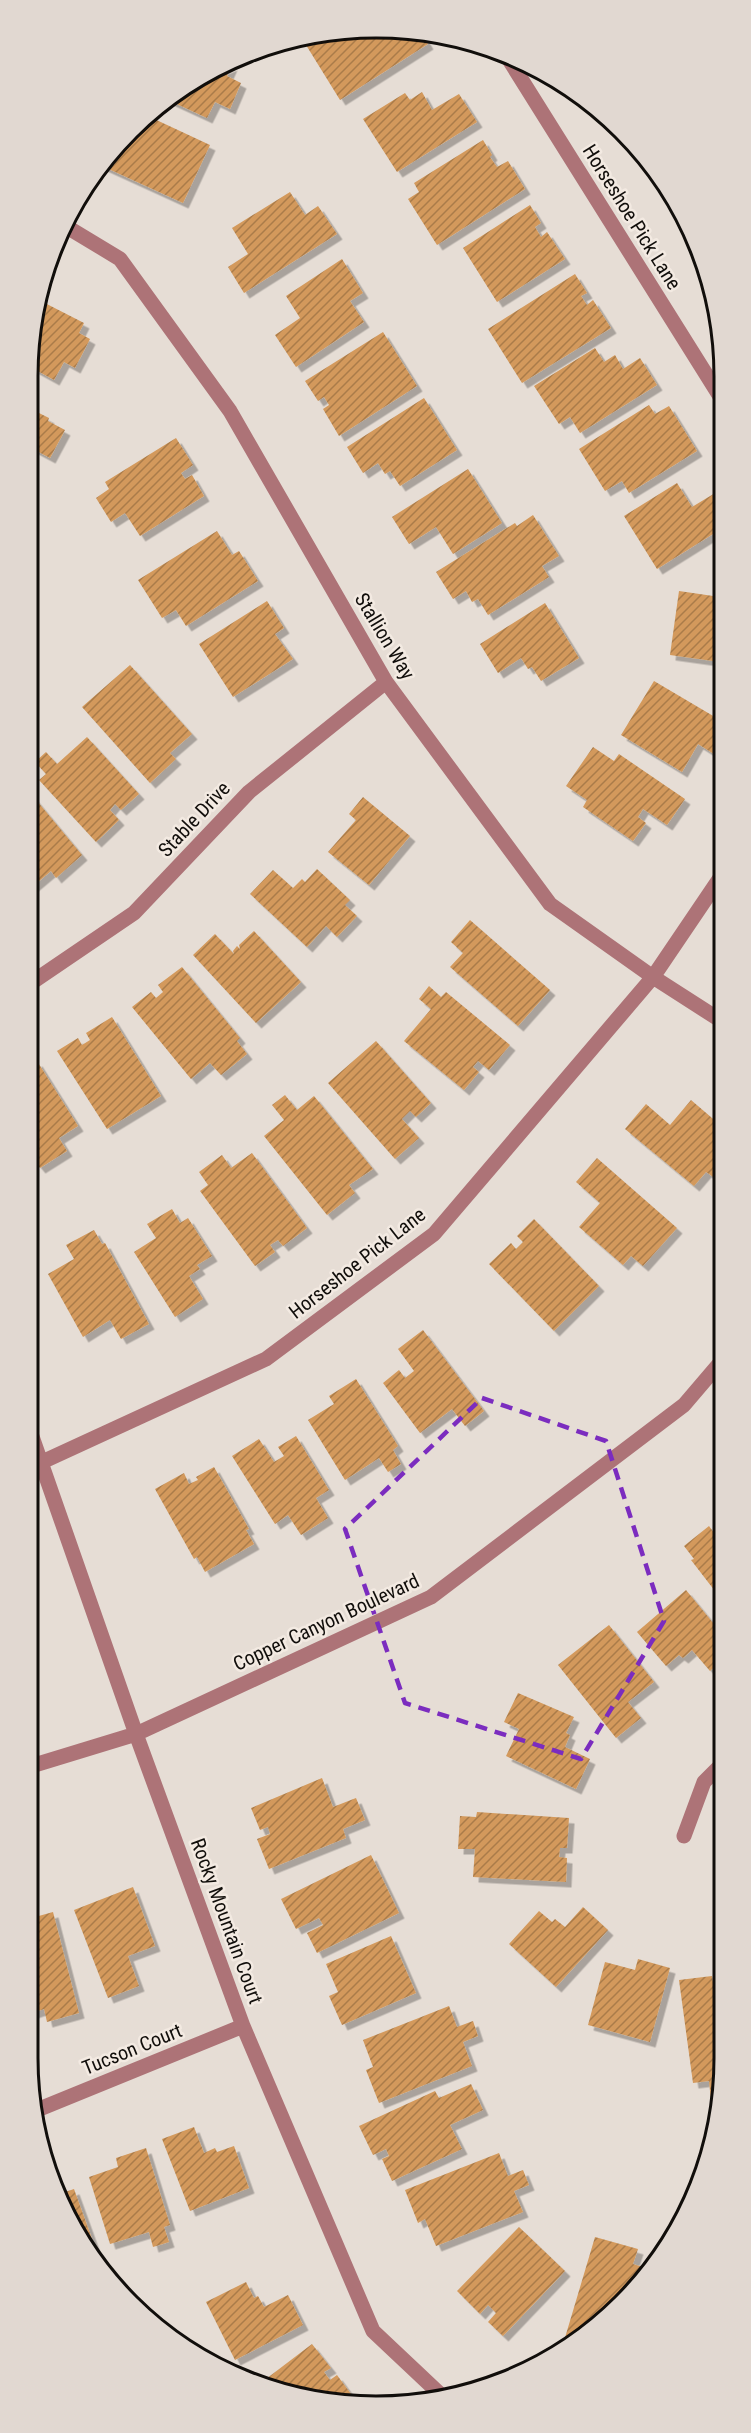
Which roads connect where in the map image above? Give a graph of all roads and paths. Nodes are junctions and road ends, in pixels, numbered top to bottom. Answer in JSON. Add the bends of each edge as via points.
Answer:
{"nodes":[{"id":1,"x":514,"y":67,"type":"edge"},
{"id":2,"x":71,"y":229,"type":"edge"},
{"id":3,"x":714,"y":387,"type":"edge"},
{"id":4,"x":386,"y":682,"type":"junction"},
{"id":5,"x":714,"y":887,"type":"edge"},
{"id":6,"x":653,"y":977,"type":"junction"},
{"id":7,"x":38,"y":978,"type":"edge"},
{"id":8,"x":714,"y":1016,"type":"edge"},
{"id":9,"x":714,"y":1370,"type":"edge"},
{"id":10,"x":38,"y":1465,"type":"edge"},
{"id":11,"x":38,"y":1471,"type":"edge"},
{"id":12,"x":136,"y":1734,"type":"junction"},
{"id":13,"x":38,"y":1764,"type":"edge"},
{"id":14,"x":714,"y":1772,"type":"edge"},
{"id":15,"x":684,"y":1836,"type":"dead end"},
{"id":16,"x":243,"y":2026,"type":"junction"},
{"id":17,"x":41,"y":2108,"type":"edge"},
{"id":18,"x":436,"y":2390,"type":"edge"}],
"edges":[{"from":1,"to":3,"type":"street","name":"Horseshoe Pick Lane"},
{"from":2,"to":4,"type":"street","name":"Stallion Way","via":[[120,259],[230,411]]},
{"from":4,"to":6,"type":"street","name":"Stallion Way","via":[[550,904]]},
{"from":4,"to":7,"type":"street","name":"Stable Drive","via":[[249,792],[134,913]]},
{"from":5,"to":6,"type":"street","name":"Horseshoe Pick Lane"},
{"from":6,"to":8,"type":"street","name":"Stallion Way"},
{"from":6,"to":10,"type":"street","name":"Horseshoe Pick Lane","via":[[434,1234],[266,1359]]},
{"from":9,"to":12,"type":"street","name":"Copper Canyon Boulevard","via":[[684,1405],[431,1597]]},
{"from":11,"to":12,"type":"street","name":"Rocky Mountain Court"},
{"from":12,"to":13,"type":"street","name":"Copper Canyon Boulevard"},
{"from":12,"to":16,"type":"street","name":"Rocky Mountain Court"},
{"from":14,"to":15,"type":"street","via":[[704,1782]]},
{"from":16,"to":17,"type":"street","name":"Tucson Court"},
{"from":16,"to":18,"type":"street","name":"Rocky Mountain Court","via":[[374,2331]]}]}
